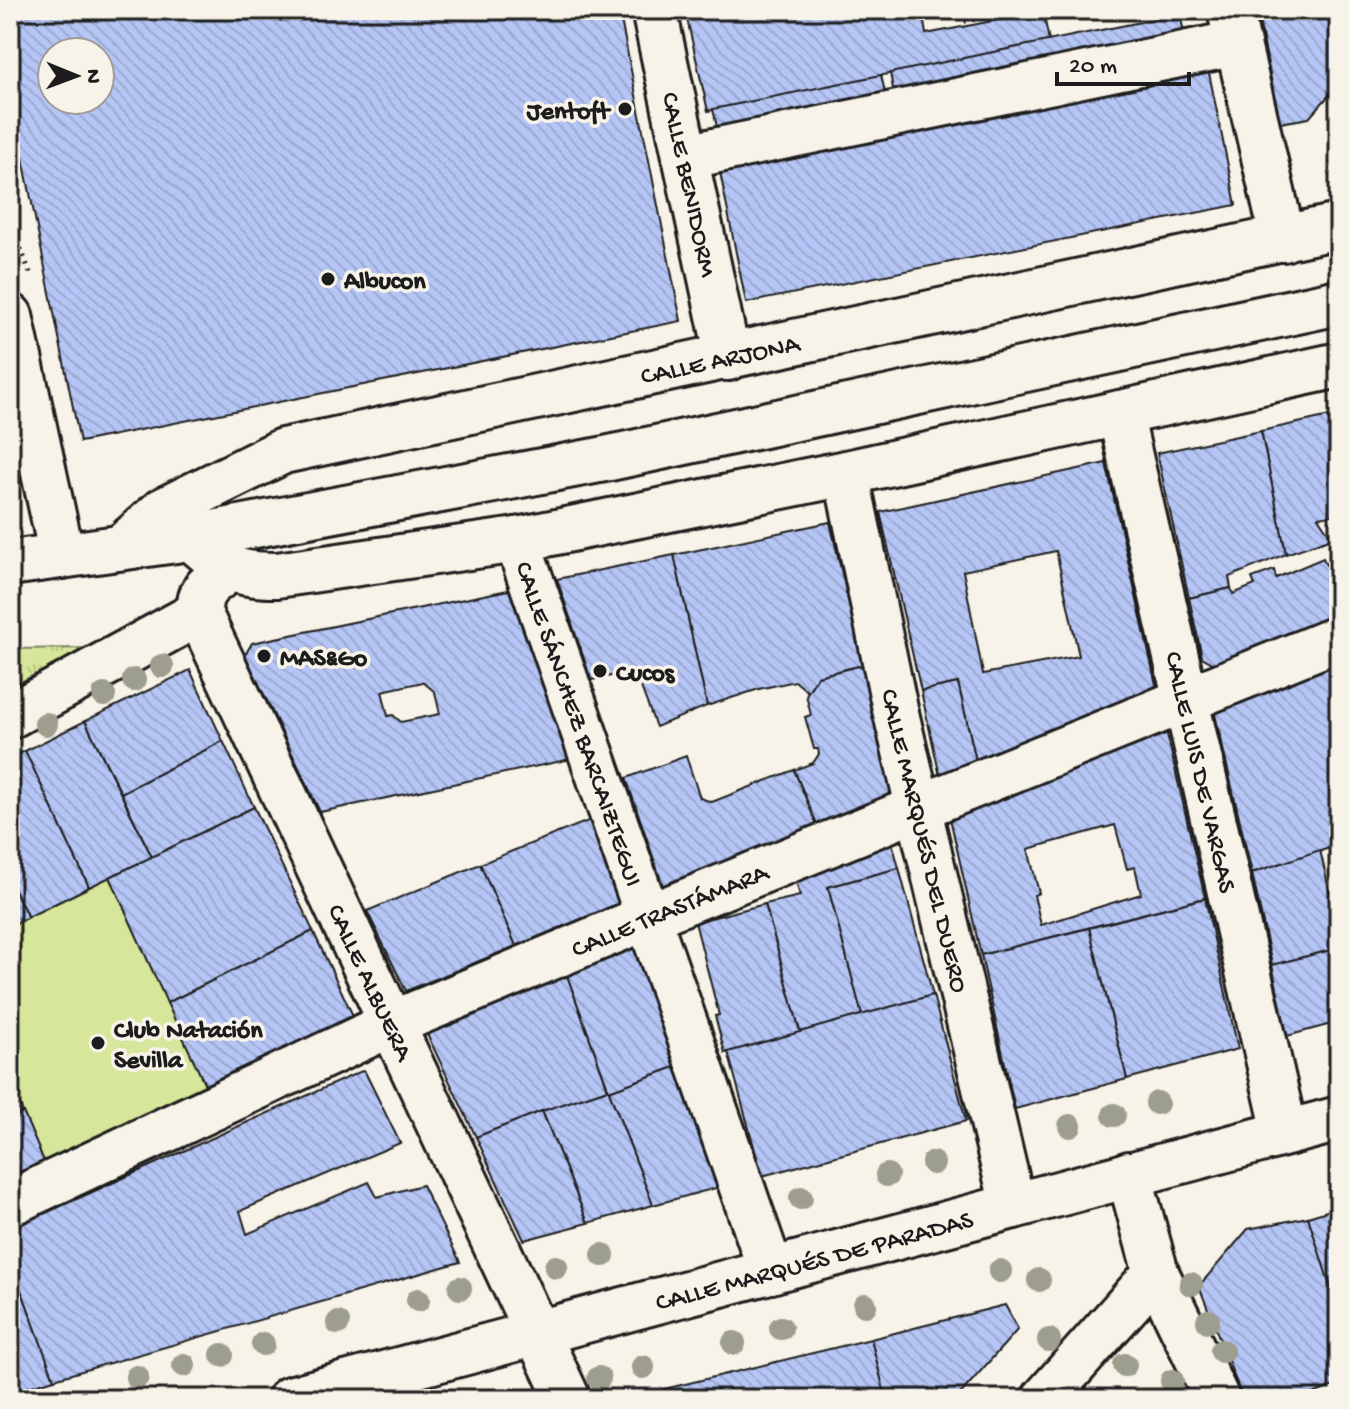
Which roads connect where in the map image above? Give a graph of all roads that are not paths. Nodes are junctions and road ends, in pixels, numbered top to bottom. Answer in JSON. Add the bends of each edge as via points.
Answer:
{"nodes":[{"id":1,"x":654,"y":10,"type":"edge"},
{"id":2,"x":1234,"y":27,"type":"edge"},
{"id":3,"x":685,"y":157,"type":"junction"},
{"id":4,"x":1339,"y":226,"type":"edge"},
{"id":5,"x":1283,"y":239,"type":"junction"},
{"id":6,"x":1339,"y":302,"type":"edge"},
{"id":7,"x":10,"y":316,"type":"edge"},
{"id":8,"x":728,"y":358,"type":"junction"},
{"id":9,"x":1339,"y":365,"type":"edge"},
{"id":10,"x":1120,"y":413,"type":"junction"},
{"id":11,"x":846,"y":473,"type":"junction"},
{"id":12,"x":190,"y":537,"type":"junction"},
{"id":13,"x":517,"y":540,"type":"junction"},
{"id":14,"x":123,"y":546,"type":"junction"},
{"id":15,"x":62,"y":556,"type":"junction"},
{"id":16,"x":10,"y":563,"type":"edge"},
{"id":17,"x":228,"y":570,"type":"junction"},
{"id":18,"x":199,"y":613,"type":"junction"},
{"id":19,"x":1339,"y":638,"type":"edge"},
{"id":20,"x":1186,"y":700,"type":"junction"},
{"id":21,"x":10,"y":716,"type":"edge"},
{"id":22,"x":918,"y":807,"type":"junction"},
{"id":23,"x":648,"y":917,"type":"junction"},
{"id":24,"x":391,"y":1024,"type":"junction"},
{"id":25,"x":1339,"y":1119,"type":"edge"},
{"id":26,"x":1285,"y":1132,"type":"junction"},
{"id":27,"x":1129,"y":1174,"type":"junction"},
{"id":28,"x":10,"y":1203,"type":"edge"},
{"id":29,"x":1013,"y":1206,"type":"junction"},
{"id":30,"x":771,"y":1271,"type":"junction"},
{"id":31,"x":1156,"y":1273,"type":"junction"},
{"id":32,"x":538,"y":1333,"type":"junction"},
{"id":33,"x":290,"y":1399,"type":"edge"},
{"id":34,"x":568,"y":1399,"type":"edge"},
{"id":35,"x":1044,"y":1399,"type":"edge"},
{"id":36,"x":1217,"y":1399,"type":"edge"}],
"edges":[{"from":1,"to":3,"type":"street","name":"CALLE BENIDORM"},
{"from":2,"to":3,"type":"street"},
{"from":2,"to":5,"type":"street"},
{"from":3,"to":8,"type":"street","name":"CALLE BENIDORM"},
{"from":4,"to":5,"type":"street","name":"CALLE ARJONA"},
{"from":5,"to":8,"type":"street","name":"CALLE ARJONA"},
{"from":6,"to":12,"type":"street","via":[[605,459]]},
{"from":7,"to":15,"type":"street"},
{"from":8,"to":14,"type":"street","name":"CALLE ARJONA","via":[[283,451],[162,511]]},
{"from":9,"to":10,"type":"street"},
{"from":10,"to":11,"type":"street"},
{"from":10,"to":20,"type":"street","name":"CALLE LUIS DE VARGAS"},
{"from":11,"to":13,"type":"street"},
{"from":11,"to":22,"type":"street","name":"CALLE MARQUÉS DEL DUERO"},
{"from":12,"to":14,"type":"street"},
{"from":12,"to":17,"type":"street"},
{"from":13,"to":17,"type":"street","via":[[277,575]]},
{"from":13,"to":23,"type":"street","name":"CALLE SÁNCHEZ BARCAIZTEGUI"},
{"from":14,"to":15,"type":"street"},
{"from":15,"to":16,"type":"street"},
{"from":17,"to":18,"type":"street","via":[[206,587]]},
{"from":18,"to":21,"type":"street"},
{"from":18,"to":24,"type":"street","name":"CALLE ALBUERA"},
{"from":19,"to":20,"type":"street","name":"CALLE TRASTÁMARA"},
{"from":20,"to":22,"type":"street","name":"CALLE TRASTÁMARA"},
{"from":20,"to":26,"type":"street","name":"CALLE LUIS DE VARGAS"},
{"from":22,"to":23,"type":"street","name":"CALLE TRASTÁMARA"},
{"from":22,"to":29,"type":"street","name":"CALLE MARQUÉS DEL DUERO"},
{"from":23,"to":24,"type":"street","name":"CALLE TRASTÁMARA"},
{"from":23,"to":30,"type":"street","name":"CALLE SÁNCHEZ BARCAIZTEGUI"},
{"from":24,"to":28,"type":"street","name":"CALLE TRASTÁMARA"},
{"from":24,"to":32,"type":"street","name":"CALLE ALBUERA"},
{"from":25,"to":26,"type":"street","name":"CALLE MARQUÉS DE PARADAS"},
{"from":26,"to":27,"type":"street","name":"CALLE MARQUÉS DE PARADAS"},
{"from":27,"to":29,"type":"street","name":"CALLE MARQUÉS DE PARADAS"},
{"from":27,"to":31,"type":"street"},
{"from":29,"to":30,"type":"street","name":"CALLE MARQUÉS DE PARADAS"},
{"from":30,"to":32,"type":"street","name":"CALLE MARQUÉS DE PARADAS"},
{"from":31,"to":35,"type":"street"},
{"from":31,"to":36,"type":"street"},
{"from":32,"to":33,"type":"street","name":"CALLE MARQUÉS DE PARADAS"},
{"from":32,"to":34,"type":"street","name":"CALLE ALBUERA"}]}
